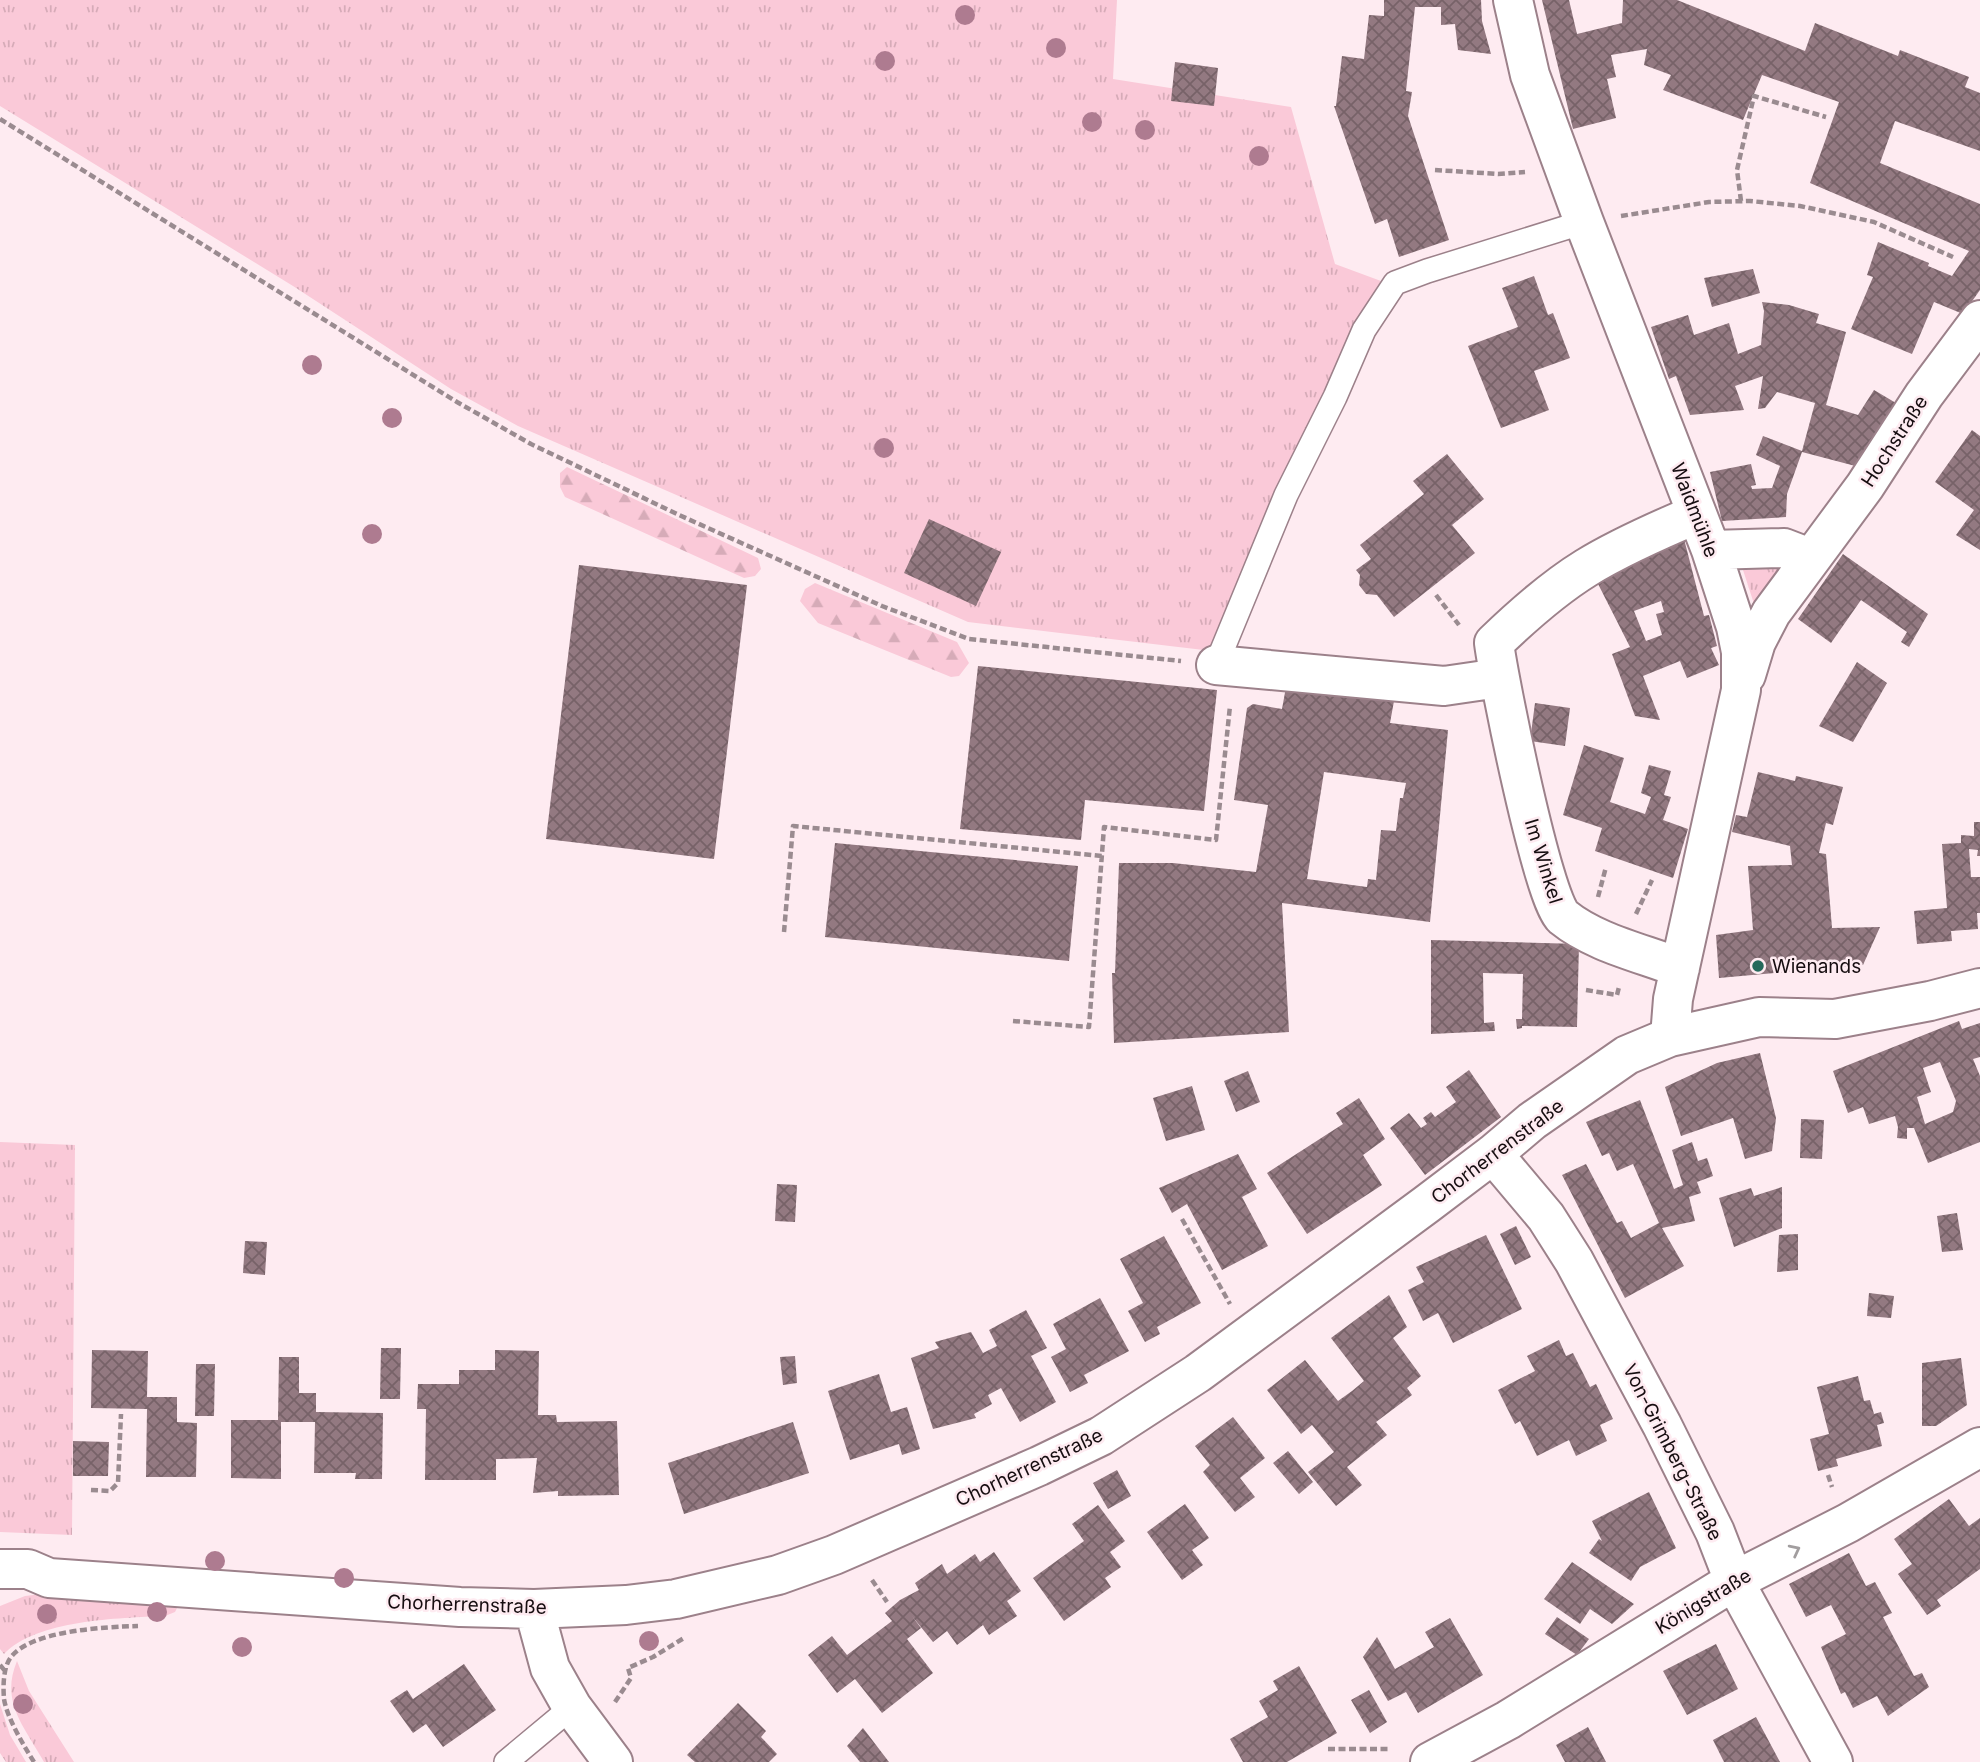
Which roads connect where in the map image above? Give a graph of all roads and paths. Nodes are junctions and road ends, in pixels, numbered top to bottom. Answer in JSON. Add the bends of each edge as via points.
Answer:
{"nodes":[{"id":1,"x":1513,"y":0,"type":"edge"},
{"id":2,"x":1826,"y":117,"type":"dead end"},
{"id":3,"x":0,"y":119,"type":"edge"},
{"id":4,"x":1564,"y":169,"type":"junction"},
{"id":5,"x":1435,"y":170,"type":"dead end"},
{"id":6,"x":1741,"y":201,"type":"junction"},
{"id":7,"x":1584,"y":222,"type":"junction"},
{"id":8,"x":1953,"y":257,"type":"dead end"},
{"id":9,"x":1980,"y":320,"type":"edge"},
{"id":10,"x":1697,"y":514,"type":"junction"},
{"id":11,"x":1711,"y":550,"type":"junction"},
{"id":12,"x":1808,"y":563,"type":"junction"},
{"id":13,"x":1225,"y":666,"type":"junction"},
{"id":14,"x":1499,"y":678,"type":"junction"},
{"id":15,"x":1741,"y":690,"type":"junction"},
{"id":16,"x":1102,"y":856,"type":"junction"},
{"id":17,"x":784,"y":932,"type":"dead end"},
{"id":18,"x":1680,"y":968,"type":"junction"},
{"id":19,"x":1980,"y":988,"type":"edge"},
{"id":20,"x":1013,"y":1021,"type":"dead end"},
{"id":21,"x":1670,"y":1037,"type":"junction"},
{"id":22,"x":1493,"y":1154,"type":"junction"},
{"id":23,"x":1182,"y":1219,"type":"dead end"},
{"id":24,"x":1249,"y":1335,"type":"junction"},
{"id":25,"x":121,"y":1414,"type":"dead end"},
{"id":26,"x":1980,"y":1447,"type":"edge"},
{"id":27,"x":91,"y":1490,"type":"dead end"},
{"id":28,"x":0,"y":1569,"type":"edge"},
{"id":29,"x":49,"y":1578,"type":"junction"},
{"id":30,"x":1734,"y":1581,"type":"junction"},
{"id":31,"x":0,"y":1594,"type":"edge"},
{"id":32,"x":534,"y":1609,"type":"junction"},
{"id":33,"x":144,"y":1626,"type":"dead end"},
{"id":34,"x":695,"y":1632,"type":"dead end"},
{"id":35,"x":0,"y":1665,"type":"edge"},
{"id":36,"x":2,"y":1672,"type":"edge"},
{"id":37,"x":578,"y":1715,"type":"junction"},
{"id":38,"x":1328,"y":1749,"type":"dead end"},
{"id":39,"x":1389,"y":1749,"type":"dead end"},
{"id":40,"x":34,"y":1762,"type":"edge"},
{"id":41,"x":506,"y":1762,"type":"edge"},
{"id":42,"x":613,"y":1762,"type":"edge"},
{"id":43,"x":1430,"y":1762,"type":"edge"},
{"id":44,"x":1833,"y":1762,"type":"edge"}],
"edges":[{"from":1,"to":4,"type":"street","name":"Waidmühle","via":[[1530,75]]},
{"from":2,"to":6,"type":"path","via":[[1754,96],[1737,170]]},
{"from":3,"to":13,"type":"path","via":[[531,444],[882,606],[968,639]]},
{"from":4,"to":5,"type":"path","via":[[1498,174]]},
{"from":4,"to":7,"type":"street","name":"Waidmühle"},
{"from":6,"to":7,"type":"path","via":[[1668,207]]},
{"from":6,"to":8,"type":"path","via":[[1800,206],[1874,222]]},
{"from":7,"to":10,"type":"street","name":"Waidmühle"},
{"from":7,"to":13,"type":"lane","via":[[1395,284],[1364,330],[1286,495]]},
{"from":9,"to":12,"type":"street","name":"Hochstraße"},
{"from":10,"to":11,"type":"street","name":"Waidmühle"},
{"from":10,"to":14,"type":"street","name":"Im Winkel","via":[[1585,568],[1526,613],[1494,643]]},
{"from":11,"to":12,"type":"street","via":[[1784,548]]},
{"from":11,"to":15,"type":"street","name":"Waidmühle","via":[[1736,626]]},
{"from":12,"to":15,"type":"street","name":"Hochstraße","via":[[1771,612]]},
{"from":13,"to":14,"type":"street","via":[[1444,685]]},
{"from":13,"to":16,"type":"path","via":[[1216,840],[1104,827]]},
{"from":14,"to":18,"type":"street","name":"Im Winkel","via":[[1531,822],[1560,915],[1589,934]]},
{"from":15,"to":18,"type":"street","name":"Waidmühle"},
{"from":16,"to":17,"type":"path","via":[[793,826]]},
{"from":16,"to":20,"type":"path","via":[[1089,1027]]},
{"from":18,"to":21,"type":"street","name":"Waidmühle"},
{"from":19,"to":21,"type":"street","name":"Chorherrenstraße","via":[[1835,1019],[1759,1017]]},
{"from":21,"to":22,"type":"street","name":"Chorherrenstraße","via":[[1627,1055]]},
{"from":22,"to":24,"type":"street","name":"Chorherrenstraße"},
{"from":22,"to":30,"type":"street","name":"Von-Grimberg-Straße","via":[[1546,1217],[1574,1261],[1662,1425]]},
{"from":23,"to":24,"type":"path"},
{"from":24,"to":32,"type":"street","name":"Chorherrenstraße","via":[[1101,1436],[834,1555],[778,1575],[676,1599]]},
{"from":25,"to":27,"type":"path","via":[[118,1483],[110,1491]]},
{"from":30,"to":26,"type":"street","name":"Königstraße","one_way":true},
{"from":28,"to":29,"type":"street","name":"Chorherrenstraße","via":[[28,1569]]},
{"from":29,"to":31,"type":"street","name":"Chorherrenstraße"},
{"from":29,"to":32,"type":"street","name":"Chorherrenstraße"},
{"from":30,"to":43,"type":"street","name":"Königstraße","via":[[1508,1720]]},
{"from":30,"to":44,"type":"street","name":"Von-Grimberg-Straße"},
{"from":32,"to":37,"type":"street","via":[[550,1668]]},
{"from":33,"to":36,"type":"path","via":[[68,1632],[26,1646],[11,1657]]},
{"from":34,"to":37,"type":"path","via":[[628,1668],[631,1678],[615,1702]]},
{"from":35,"to":36,"type":"path"},
{"from":36,"to":40,"type":"path","via":[[4,1700]]},
{"from":37,"to":41,"type":"lane"},
{"from":37,"to":42,"type":"street"},
{"from":38,"to":39,"type":"path"}]}
